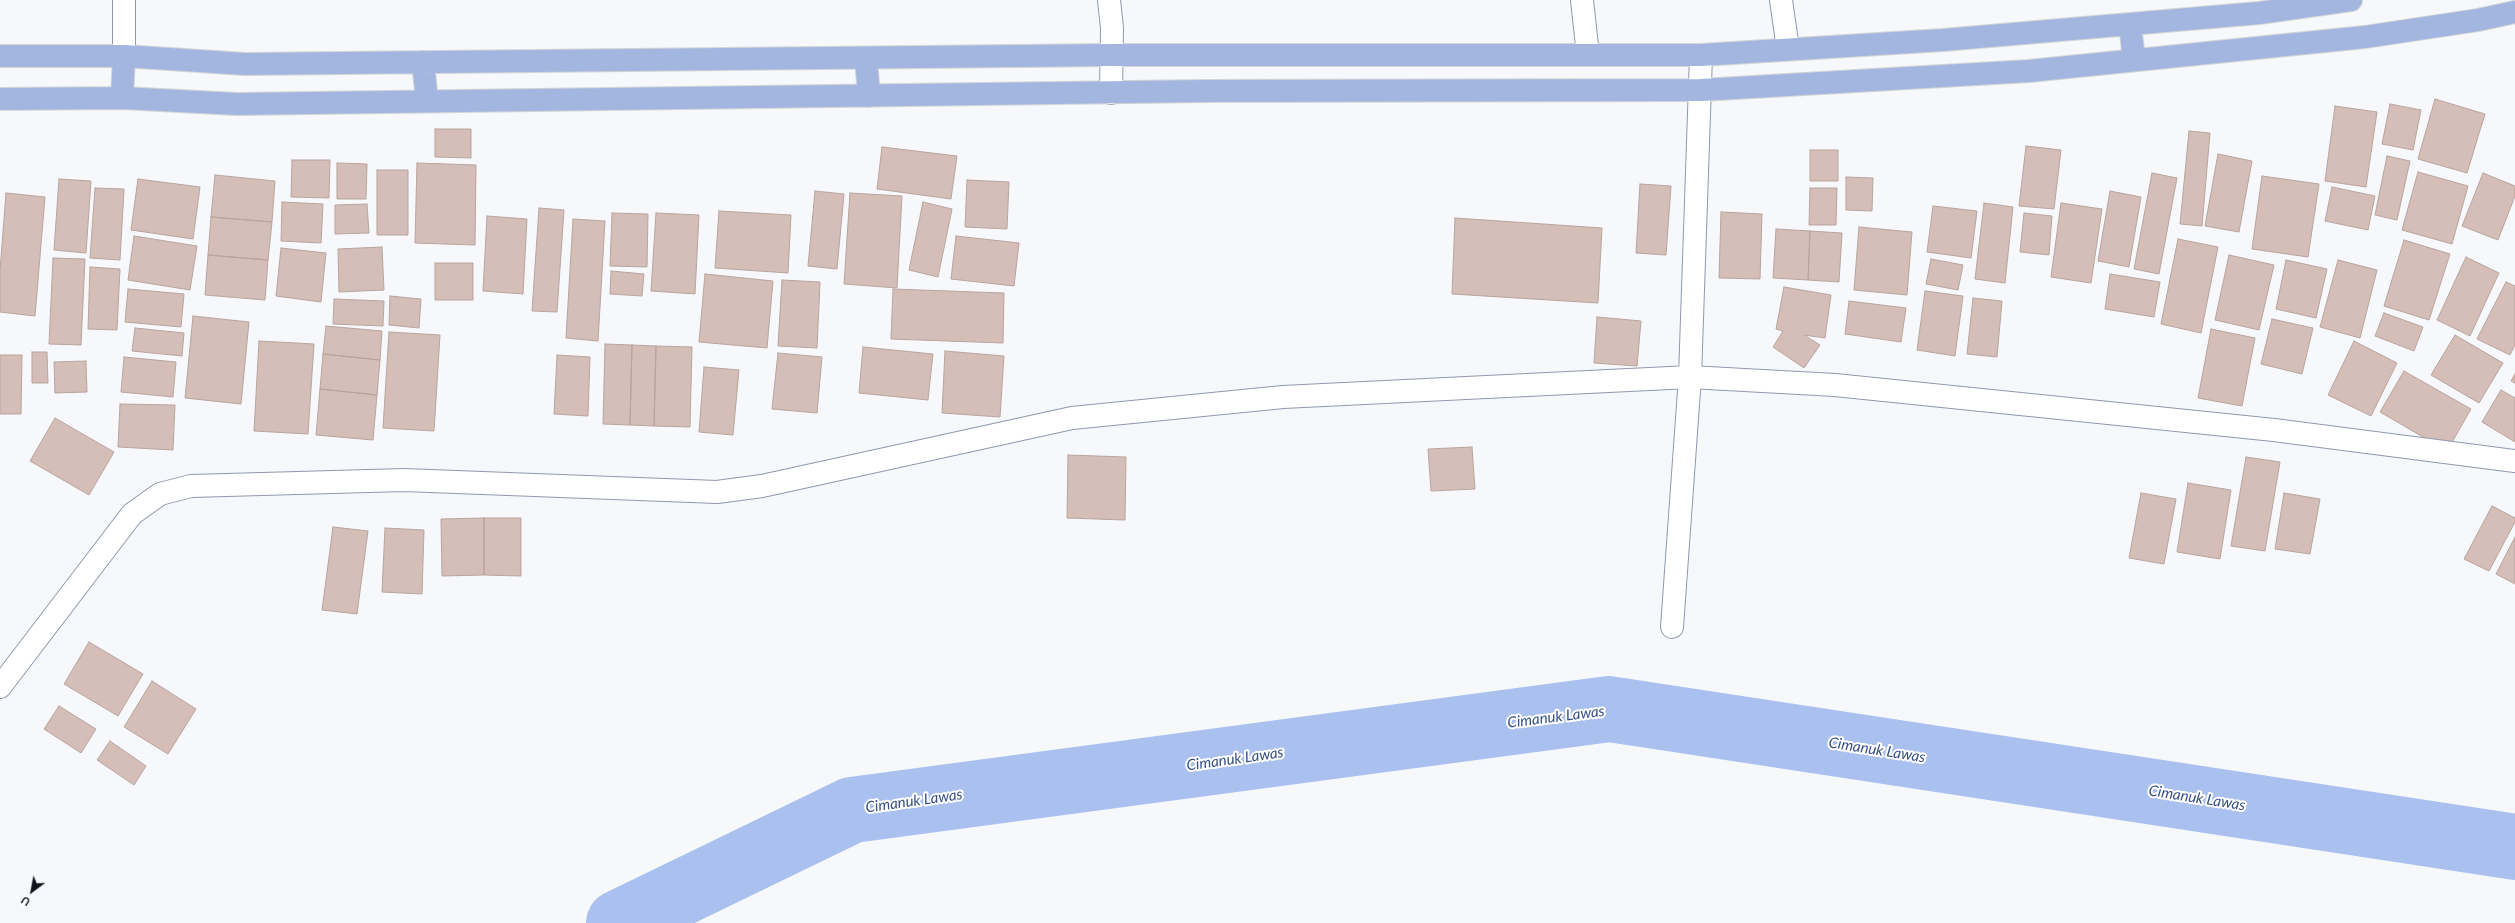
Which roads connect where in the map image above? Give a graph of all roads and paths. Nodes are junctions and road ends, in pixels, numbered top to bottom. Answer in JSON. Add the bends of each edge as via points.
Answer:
{"nodes":[{"id":1,"x":124,"y":0,"type":"edge"},
{"id":2,"x":1109,"y":0,"type":"edge"},
{"id":3,"x":1582,"y":0,"type":"edge"},
{"id":4,"x":1781,"y":0,"type":"edge"},
{"id":5,"x":2351,"y":0,"type":"edge"},
{"id":6,"x":2515,"y":12,"type":"edge"},
{"id":7,"x":2130,"y":24,"type":"junction"},
{"id":8,"x":1787,"y":39,"type":"junction"},
{"id":9,"x":1112,"y":55,"type":"junction"},
{"id":10,"x":1588,"y":55,"type":"junction"},
{"id":11,"x":1701,"y":55,"type":"junction"},
{"id":12,"x":0,"y":56,"type":"edge"},
{"id":13,"x":124,"y":56,"type":"junction"},
{"id":14,"x":866,"y":58,"type":"junction"},
{"id":15,"x":2134,"y":60,"type":"junction"},
{"id":16,"x":423,"y":62,"type":"junction"},
{"id":17,"x":1701,"y":90,"type":"junction"},
{"id":18,"x":1111,"y":93,"type":"junction"},
{"id":19,"x":869,"y":96,"type":"junction"},
{"id":20,"x":122,"y":98,"type":"junction"},
{"id":21,"x":0,"y":99,"type":"edge"},
{"id":22,"x":427,"y":101,"type":"junction"},
{"id":23,"x":1690,"y":377,"type":"junction"},
{"id":24,"x":2515,"y":460,"type":"edge"},
{"id":25,"x":1672,"y":627,"type":"dead end"},
{"id":26,"x":0,"y":687,"type":"edge"}],
"edges":[{"from":1,"to":13,"type":"street"},
{"from":2,"to":9,"type":"street"},
{"from":3,"to":10,"type":"street"},
{"from":4,"to":8,"type":"street"},
{"from":5,"to":7,"type":"main road","via":[[2259,13]]},
{"from":6,"to":15,"type":"main road","via":[[2365,37]]},
{"from":7,"to":8,"type":"main road","via":[[1943,40]]},
{"from":7,"to":15,"type":"main road"},
{"from":8,"to":11,"type":"main road"},
{"from":9,"to":10,"type":"main road"},
{"from":9,"to":14,"type":"main road"},
{"from":9,"to":18,"type":"street"},
{"from":10,"to":11,"type":"main road"},
{"from":11,"to":17,"type":"street"},
{"from":12,"to":13,"type":"main road"},
{"from":13,"to":16,"type":"main road","via":[[245,64]]},
{"from":13,"to":20,"type":"main road"},
{"from":14,"to":16,"type":"main road"},
{"from":14,"to":19,"type":"main road"},
{"from":15,"to":17,"type":"main road","via":[[2029,71]]},
{"from":16,"to":22,"type":"main road"},
{"from":17,"to":18,"type":"main road"},
{"from":17,"to":23,"type":"street"},
{"from":18,"to":19,"type":"main road"},
{"from":19,"to":22,"type":"main road"},
{"from":20,"to":21,"type":"main road"},
{"from":20,"to":22,"type":"main road","via":[[237,104]]},
{"from":23,"to":24,"type":"street","via":[[1843,385],[2274,430]]},
{"from":23,"to":25,"type":"street"},
{"from":23,"to":26,"type":"street","via":[[1283,397],[1072,418],[762,486],[717,492],[404,480],[191,486],[160,494],[132,514]]}]}
